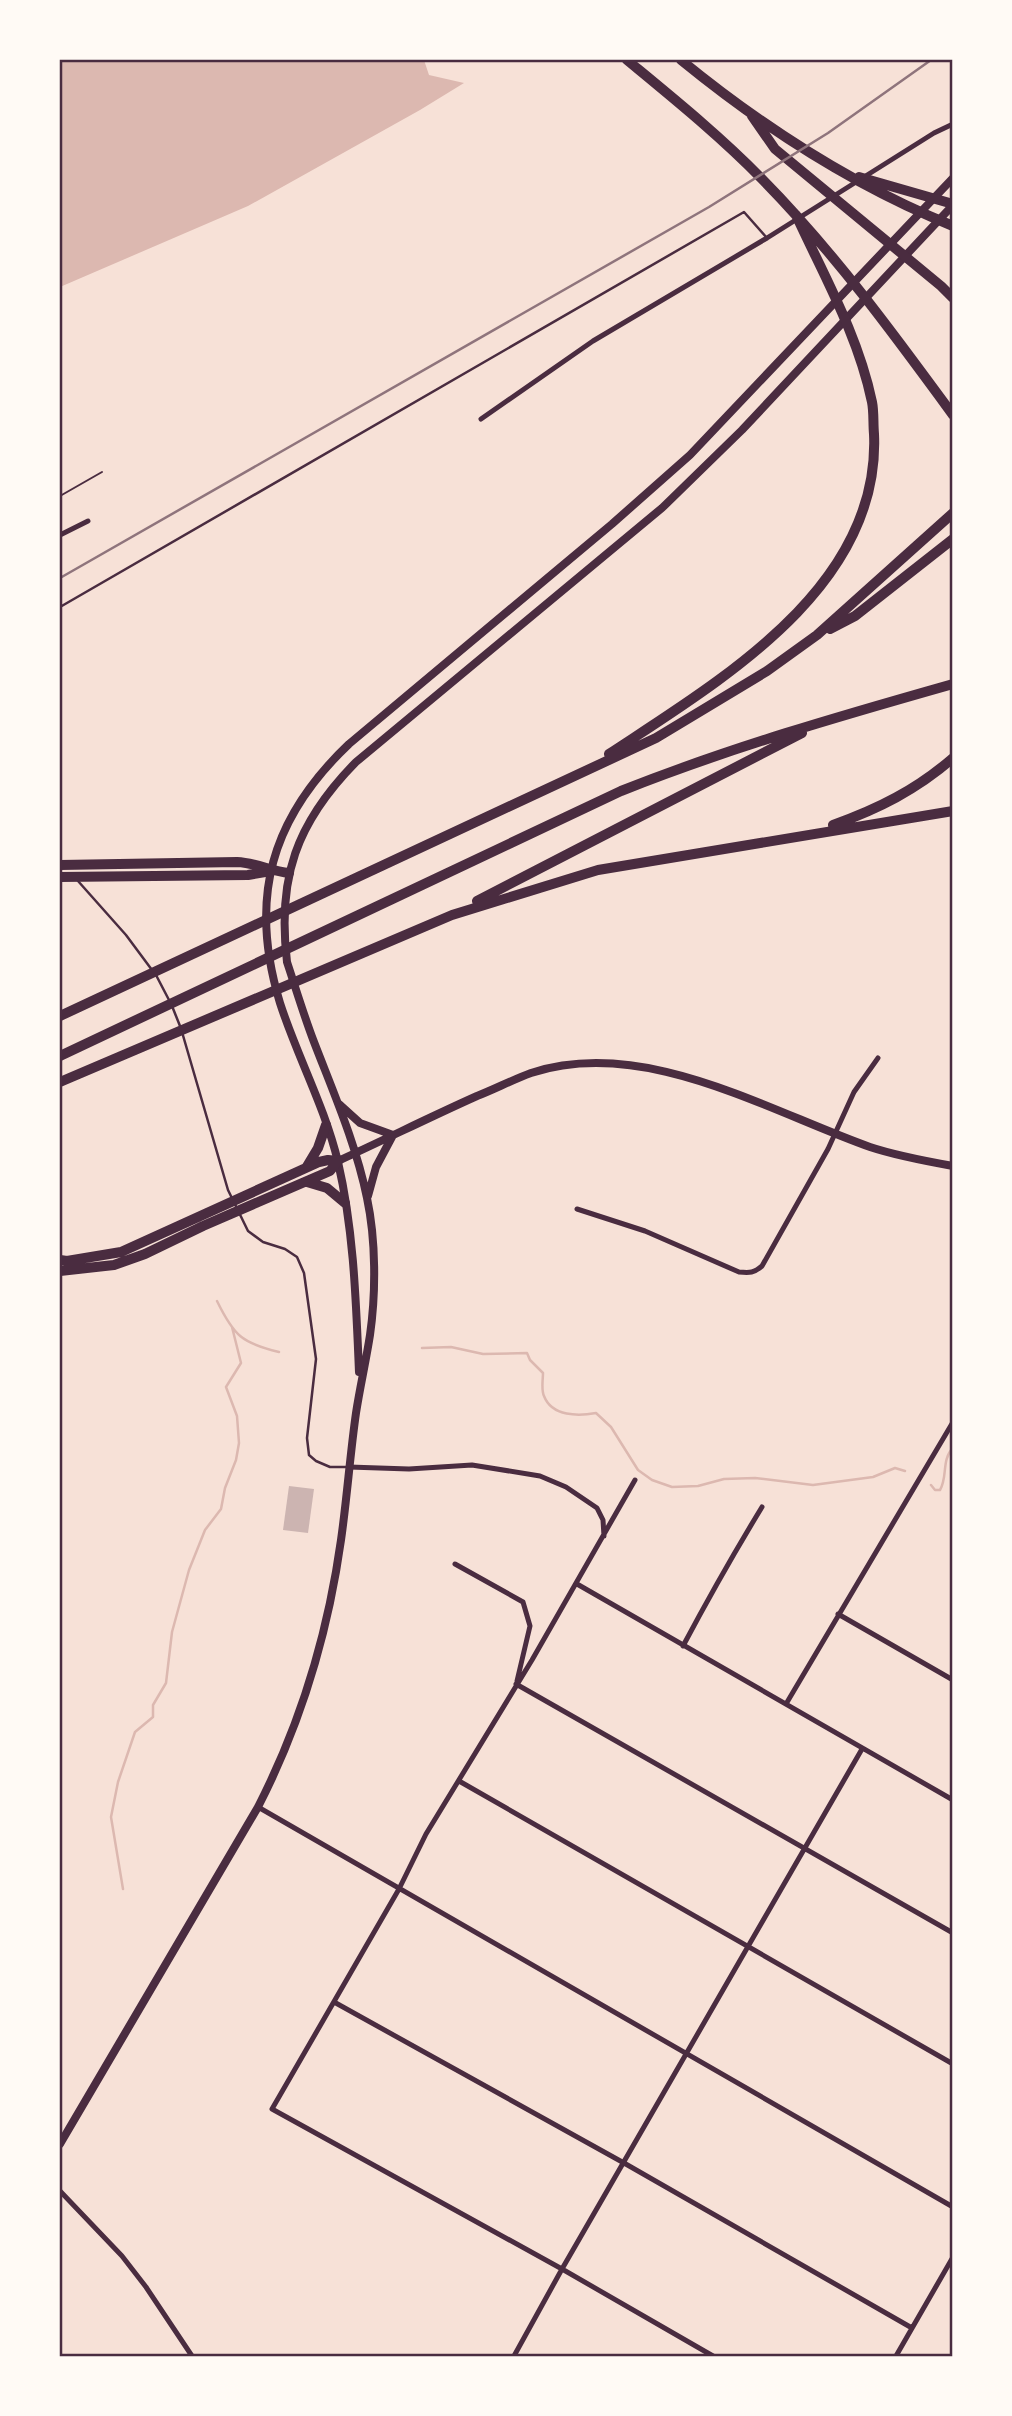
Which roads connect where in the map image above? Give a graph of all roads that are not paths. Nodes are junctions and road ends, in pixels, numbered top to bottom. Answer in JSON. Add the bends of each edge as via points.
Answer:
{"nodes":[{"id":1,"x":627,"y":60,"type":"edge"},
{"id":2,"x":681,"y":60,"type":"edge"},
{"id":3,"x":750,"y":113,"type":"junction"},
{"id":4,"x":953,"y":124,"type":"edge"},
{"id":5,"x":842,"y":172,"type":"junction"},
{"id":6,"x":953,"y":178,"type":"edge"},
{"id":7,"x":953,"y":204,"type":"edge"},
{"id":8,"x":796,"y":215,"type":"junction"},
{"id":9,"x":953,"y":226,"type":"edge"},
{"id":10,"x":767,"y":238,"type":"junction"},
{"id":11,"x":953,"y":298,"type":"edge"},
{"id":12,"x":953,"y":415,"type":"edge"},
{"id":13,"x":481,"y":419,"type":"dead end"},
{"id":14,"x":953,"y":513,"type":"edge"},
{"id":15,"x":88,"y":521,"type":"dead end"},
{"id":16,"x":60,"y":535,"type":"edge"},
{"id":17,"x":953,"y":538,"type":"edge"},
{"id":18,"x":60,"y":607,"type":"edge"},
{"id":19,"x":817,"y":635,"type":"junction"},
{"id":20,"x":953,"y":684,"type":"edge"},
{"id":21,"x":829,"y":720,"type":"junction"},
{"id":22,"x":953,"y":758,"type":"edge"},
{"id":23,"x":575,"y":777,"type":"junction"},
{"id":24,"x":953,"y":811,"type":"edge"},
{"id":25,"x":809,"y":833,"type":"junction"},
{"id":26,"x":60,"y":863,"type":"edge"},
{"id":27,"x":271,"y":871,"type":"junction"},
{"id":28,"x":289,"y":873,"type":"junction"},
{"id":29,"x":60,"y":877,"type":"edge"},
{"id":30,"x":452,"y":915,"type":"junction"},
{"id":31,"x":60,"y":1016,"type":"edge"},
{"id":32,"x":60,"y":1056,"type":"edge"},
{"id":33,"x":878,"y":1058,"type":"dead end"},
{"id":34,"x":60,"y":1082,"type":"edge"},
{"id":35,"x":337,"y":1102,"type":"junction"},
{"id":36,"x":326,"y":1125,"type":"junction"},
{"id":37,"x":834,"y":1133,"type":"junction"},
{"id":38,"x":393,"y":1135,"type":"junction"},
{"id":39,"x":356,"y":1153,"type":"junction"},
{"id":40,"x":338,"y":1161,"type":"junction"},
{"id":41,"x":953,"y":1166,"type":"edge"},
{"id":42,"x":306,"y":1168,"type":"junction"},
{"id":43,"x":306,"y":1182,"type":"junction"},
{"id":44,"x":368,"y":1200,"type":"junction"},
{"id":45,"x":345,"y":1203,"type":"junction"},
{"id":46,"x":577,"y":1209,"type":"dead end"},
{"id":47,"x":202,"y":1221,"type":"junction"},
{"id":48,"x":60,"y":1260,"type":"edge"},
{"id":49,"x":60,"y":1271,"type":"edge"},
{"id":50,"x":360,"y":1386,"type":"junction"},
{"id":51,"x":953,"y":1422,"type":"edge"},
{"id":52,"x":349,"y":1467,"type":"junction"},
{"id":53,"x":635,"y":1480,"type":"dead end"},
{"id":54,"x":762,"y":1507,"type":"dead end"},
{"id":55,"x":604,"y":1536,"type":"junction"},
{"id":56,"x":455,"y":1564,"type":"dead end"},
{"id":57,"x":577,"y":1584,"type":"junction"},
{"id":58,"x":838,"y":1615,"type":"junction"},
{"id":59,"x":683,"y":1646,"type":"junction"},
{"id":60,"x":953,"y":1680,"type":"edge"},
{"id":61,"x":516,"y":1684,"type":"junction"},
{"id":62,"x":786,"y":1704,"type":"junction"},
{"id":63,"x":862,"y":1749,"type":"junction"},
{"id":64,"x":459,"y":1781,"type":"junction"},
{"id":65,"x":953,"y":1800,"type":"edge"},
{"id":66,"x":258,"y":1807,"type":"junction"},
{"id":67,"x":805,"y":1848,"type":"junction"},
{"id":68,"x":399,"y":1889,"type":"junction"},
{"id":69,"x":953,"y":1933,"type":"edge"},
{"id":70,"x":747,"y":1947,"type":"junction"},
{"id":71,"x":334,"y":2001,"type":"junction"},
{"id":72,"x":687,"y":2054,"type":"junction"},
{"id":73,"x":953,"y":2064,"type":"edge"},
{"id":74,"x":60,"y":2144,"type":"edge"},
{"id":75,"x":624,"y":2163,"type":"junction"},
{"id":76,"x":60,"y":2191,"type":"edge"},
{"id":77,"x":953,"y":2207,"type":"edge"},
{"id":78,"x":953,"y":2257,"type":"edge"},
{"id":79,"x":562,"y":2269,"type":"junction"},
{"id":80,"x":912,"y":2329,"type":"junction"},
{"id":81,"x":192,"y":2357,"type":"edge"},
{"id":82,"x":514,"y":2357,"type":"edge"},
{"id":83,"x":713,"y":2357,"type":"edge"},
{"id":84,"x":896,"y":2357,"type":"edge"}],
"edges":[{"from":1,"to":8,"type":"highway","via":[[725,143]]},
{"from":2,"to":3,"type":"highway"},
{"from":3,"to":5,"type":"highway"},
{"from":3,"to":11,"type":"highway","via":[[775,149]]},
{"from":4,"to":10,"type":"street"},
{"from":5,"to":7,"type":"highway"},
{"from":5,"to":9,"type":"highway"},
{"from":6,"to":27,"type":"main road","via":[[659,485],[324,768],[292,812]]},
{"from":7,"to":28,"type":"main road","via":[[742,430],[662,508],[349,769],[318,805]]},
{"from":8,"to":12,"type":"highway"},
{"from":8,"to":23,"type":"highway","via":[[847,321],[873,404],[875,449],[870,490],[855,536],[815,593],[743,661]]},
{"from":10,"to":13,"type":"street","via":[[593,341]]},
{"from":10,"to":18,"type":"lane","via":[[744,212]]},
{"from":14,"to":19,"type":"highway"},
{"from":15,"to":16,"type":"street"},
{"from":17,"to":19,"type":"highway","via":[[855,616]]},
{"from":19,"to":23,"type":"highway","via":[[711,706]]},
{"from":20,"to":21,"type":"highway"},
{"from":21,"to":30,"type":"highway"},
{"from":21,"to":32,"type":"highway","via":[[696,762],[621,792]]},
{"from":22,"to":25,"type":"highway","via":[[907,793],[871,812]]},
{"from":23,"to":31,"type":"highway"},
{"from":24,"to":25,"type":"highway"},
{"from":25,"to":30,"type":"highway","via":[[598,870]]},
{"from":26,"to":27,"type":"highway","via":[[237,862]]},
{"from":26,"to":52,"type":"lane","via":[[161,981],[189,1049],[228,1190],[248,1231],[297,1257],[304,1273],[316,1359],[309,1455],[330,1467]]},
{"from":27,"to":28,"type":"highway"},
{"from":27,"to":29,"type":"highway","via":[[254,875]]},
{"from":27,"to":36,"type":"main road","via":[[266,918],[271,967]]},
{"from":28,"to":35,"type":"main road","via":[[284,905],[287,962]]},
{"from":30,"to":34,"type":"highway"},
{"from":33,"to":37,"type":"street"},
{"from":35,"to":38,"type":"main road","via":[[360,1123]]},
{"from":35,"to":39,"type":"main road"},
{"from":36,"to":40,"type":"main road"},
{"from":36,"to":42,"type":"highway"},
{"from":37,"to":38,"type":"main road","via":[[660,1069],[609,1063],[532,1073]]},
{"from":37,"to":41,"type":"main road","via":[[908,1158]]},
{"from":37,"to":46,"type":"street","via":[[762,1266],[750,1273]]},
{"from":38,"to":39,"type":"main road"},
{"from":38,"to":44,"type":"main road","via":[[376,1167]]},
{"from":39,"to":40,"type":"main road"},
{"from":39,"to":44,"type":"main road"},
{"from":40,"to":42,"type":"highway"},
{"from":40,"to":43,"type":"highway","via":[[330,1171]]},
{"from":40,"to":45,"type":"main road"},
{"from":42,"to":47,"type":"highway"},
{"from":43,"to":45,"type":"highway","via":[[327,1188]]},
{"from":43,"to":47,"type":"highway"},
{"from":44,"to":50,"type":"main road","via":[[373,1290]]},
{"from":45,"to":50,"type":"main road","via":[[358,1310]]},
{"from":47,"to":48,"type":"highway","via":[[121,1252]]},
{"from":47,"to":49,"type":"highway","via":[[145,1254],[114,1265]]},
{"from":50,"to":52,"type":"main road"},
{"from":51,"to":58,"type":"street"},
{"from":52,"to":55,"type":"street","via":[[472,1465],[540,1476],[597,1508]]},
{"from":52,"to":66,"type":"main road","via":[[341,1540],[321,1642],[292,1735]]},
{"from":53,"to":55,"type":"street"},
{"from":54,"to":59,"type":"street"},
{"from":55,"to":57,"type":"street"},
{"from":56,"to":61,"type":"street","via":[[523,1602],[530,1626]]},
{"from":57,"to":59,"type":"street"},
{"from":57,"to":61,"type":"street"},
{"from":58,"to":60,"type":"street"},
{"from":58,"to":62,"type":"street"},
{"from":59,"to":62,"type":"street"},
{"from":61,"to":64,"type":"street"},
{"from":61,"to":67,"type":"street"},
{"from":62,"to":63,"type":"street"},
{"from":63,"to":65,"type":"street"},
{"from":63,"to":67,"type":"street"},
{"from":64,"to":68,"type":"street"},
{"from":64,"to":70,"type":"street"},
{"from":66,"to":68,"type":"street"},
{"from":66,"to":74,"type":"main road"},
{"from":67,"to":69,"type":"street"},
{"from":67,"to":70,"type":"street"},
{"from":68,"to":71,"type":"street"},
{"from":68,"to":72,"type":"street"},
{"from":70,"to":72,"type":"street"},
{"from":70,"to":73,"type":"street"},
{"from":71,"to":75,"type":"street"},
{"from":71,"to":79,"type":"street","via":[[272,2109]]},
{"from":72,"to":75,"type":"street"},
{"from":72,"to":77,"type":"street"},
{"from":75,"to":79,"type":"street"},
{"from":75,"to":80,"type":"street"},
{"from":76,"to":81,"type":"street","via":[[122,2256]]},
{"from":78,"to":80,"type":"street"},
{"from":79,"to":82,"type":"street"},
{"from":79,"to":83,"type":"street"},
{"from":80,"to":84,"type":"street"}]}
